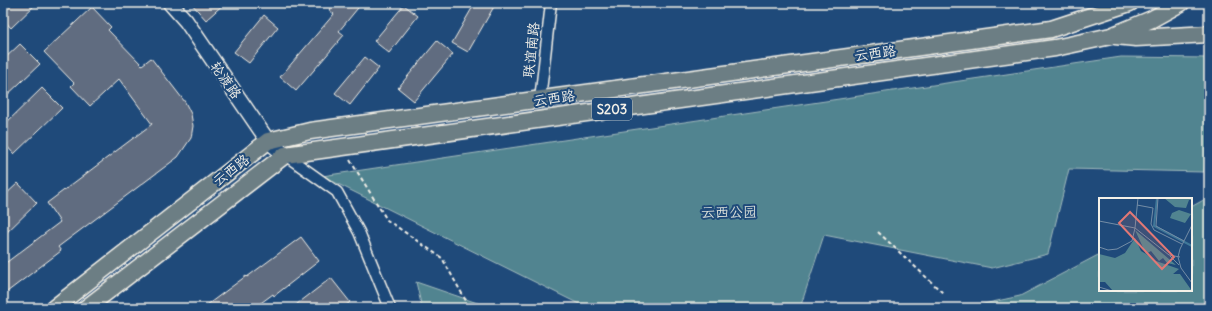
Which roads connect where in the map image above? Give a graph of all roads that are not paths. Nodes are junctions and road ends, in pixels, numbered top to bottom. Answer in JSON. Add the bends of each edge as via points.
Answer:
{"nodes":[{"id":1,"x":170,"y":3,"type":"edge"},
{"id":2,"x":550,"y":3,"type":"edge"},
{"id":3,"x":1130,"y":3,"type":"edge"},
{"id":4,"x":1181,"y":3,"type":"edge"},
{"id":5,"x":1104,"y":8,"type":"edge"},
{"id":6,"x":1209,"y":34,"type":"edge"},
{"id":7,"x":1111,"y":36,"type":"junction"},
{"id":8,"x":540,"y":100,"type":"junction"},
{"id":9,"x":268,"y":141,"type":"junction"},
{"id":10,"x":285,"y":155,"type":"junction"},
{"id":11,"x":54,"y":308,"type":"edge"},
{"id":12,"x":86,"y":308,"type":"edge"},
{"id":13,"x":390,"y":308,"type":"edge"}],
"edges":[{"from":1,"to":9,"type":"main road","name":"轮渡路","via":[[186,21]]},
{"from":2,"to":8,"type":"street","name":"联谊南路"},
{"from":3,"to":5,"type":"main road","name":"云西路","number":"S203"},
{"from":4,"to":7,"type":"main road","name":"云西路","number":"S203","via":[[1152,19]]},
{"from":5,"to":8,"type":"main road","name":"云西路","number":"S203","via":[[1051,29]]},
{"from":6,"to":7,"type":"main road","name":"云西路","via":[[1136,38]]},
{"from":7,"to":10,"type":"main road","name":"云西路","number":"S203","via":[[1055,48]]},
{"from":8,"to":9,"type":"main road","name":"云西路","number":"S203","via":[[310,131]]},
{"from":9,"to":10,"type":"main road","name":"轮渡路"},
{"from":9,"to":11,"type":"main road","name":"云西路","number":"S203"},
{"from":10,"to":12,"type":"main road","name":"云西路","number":"S203"},
{"from":10,"to":13,"type":"street","via":[[337,192],[360,232]]}]}
